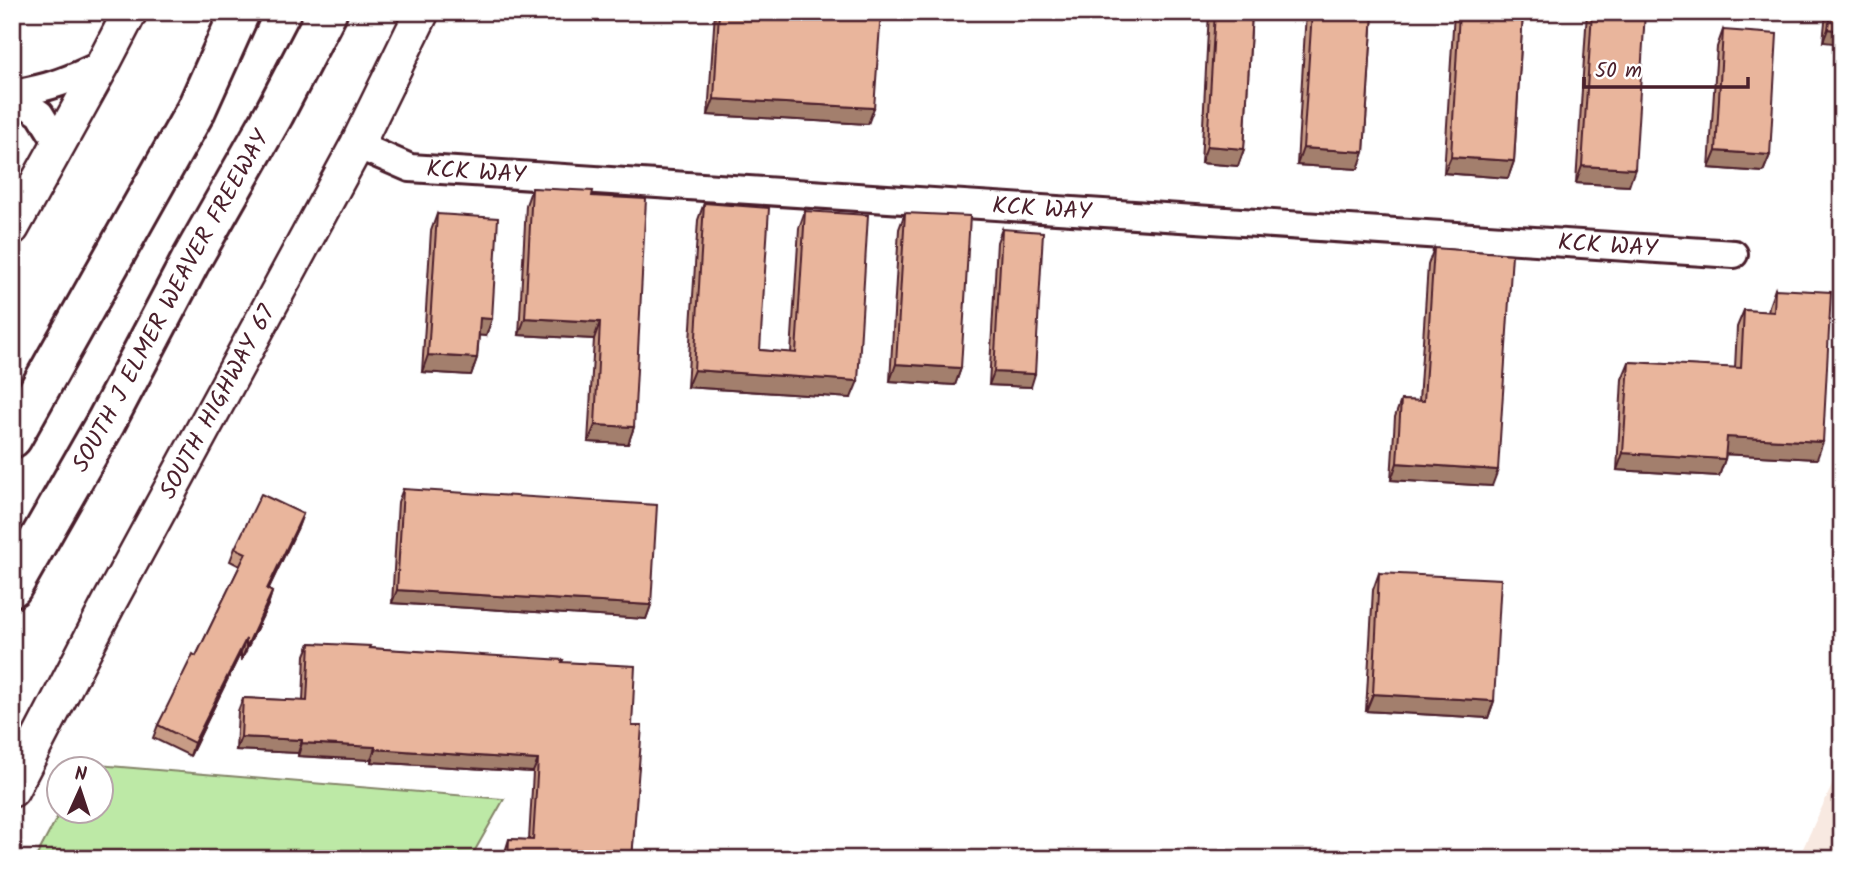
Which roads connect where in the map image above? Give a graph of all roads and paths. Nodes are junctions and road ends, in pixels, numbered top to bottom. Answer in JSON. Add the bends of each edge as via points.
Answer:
{"nodes":[{"id":1,"x":130,"y":12,"type":"edge"},
{"id":2,"x":240,"y":12,"type":"edge"},
{"id":3,"x":327,"y":12,"type":"edge"},
{"id":4,"x":422,"y":12,"type":"edge"},
{"id":5,"x":103,"y":64,"type":"junction"},
{"id":6,"x":12,"y":94,"type":"edge"},
{"id":7,"x":58,"y":143,"type":"junction"},
{"id":8,"x":357,"y":145,"type":"junction"},
{"id":9,"x":12,"y":228,"type":"edge"},
{"id":10,"x":1734,"y":254,"type":"dead end"},
{"id":11,"x":12,"y":438,"type":"edge"},
{"id":12,"x":12,"y":587,"type":"edge"},
{"id":13,"x":12,"y":789,"type":"edge"}],
"edges":[{"from":1,"to":5,"type":"main road"},
{"from":2,"to":11,"type":"highway","via":[[196,110]]},
{"from":3,"to":12,"type":"highway","name":"SOUTH J ELMER WEAVER FREEWAY"},
{"from":4,"to":8,"type":"main road","name":"SOUTH HIGHWAY 67"},
{"from":5,"to":6,"type":"street","via":[[71,80]]},
{"from":5,"to":7,"type":"main road"},
{"from":6,"to":7,"type":"street","via":[[40,114]]},
{"from":7,"to":9,"type":"main road"},
{"from":8,"to":10,"type":"street","name":"KCK WAY","via":[[410,168]]},
{"from":8,"to":13,"type":"main road","name":"SOUTH HIGHWAY 67"}]}
